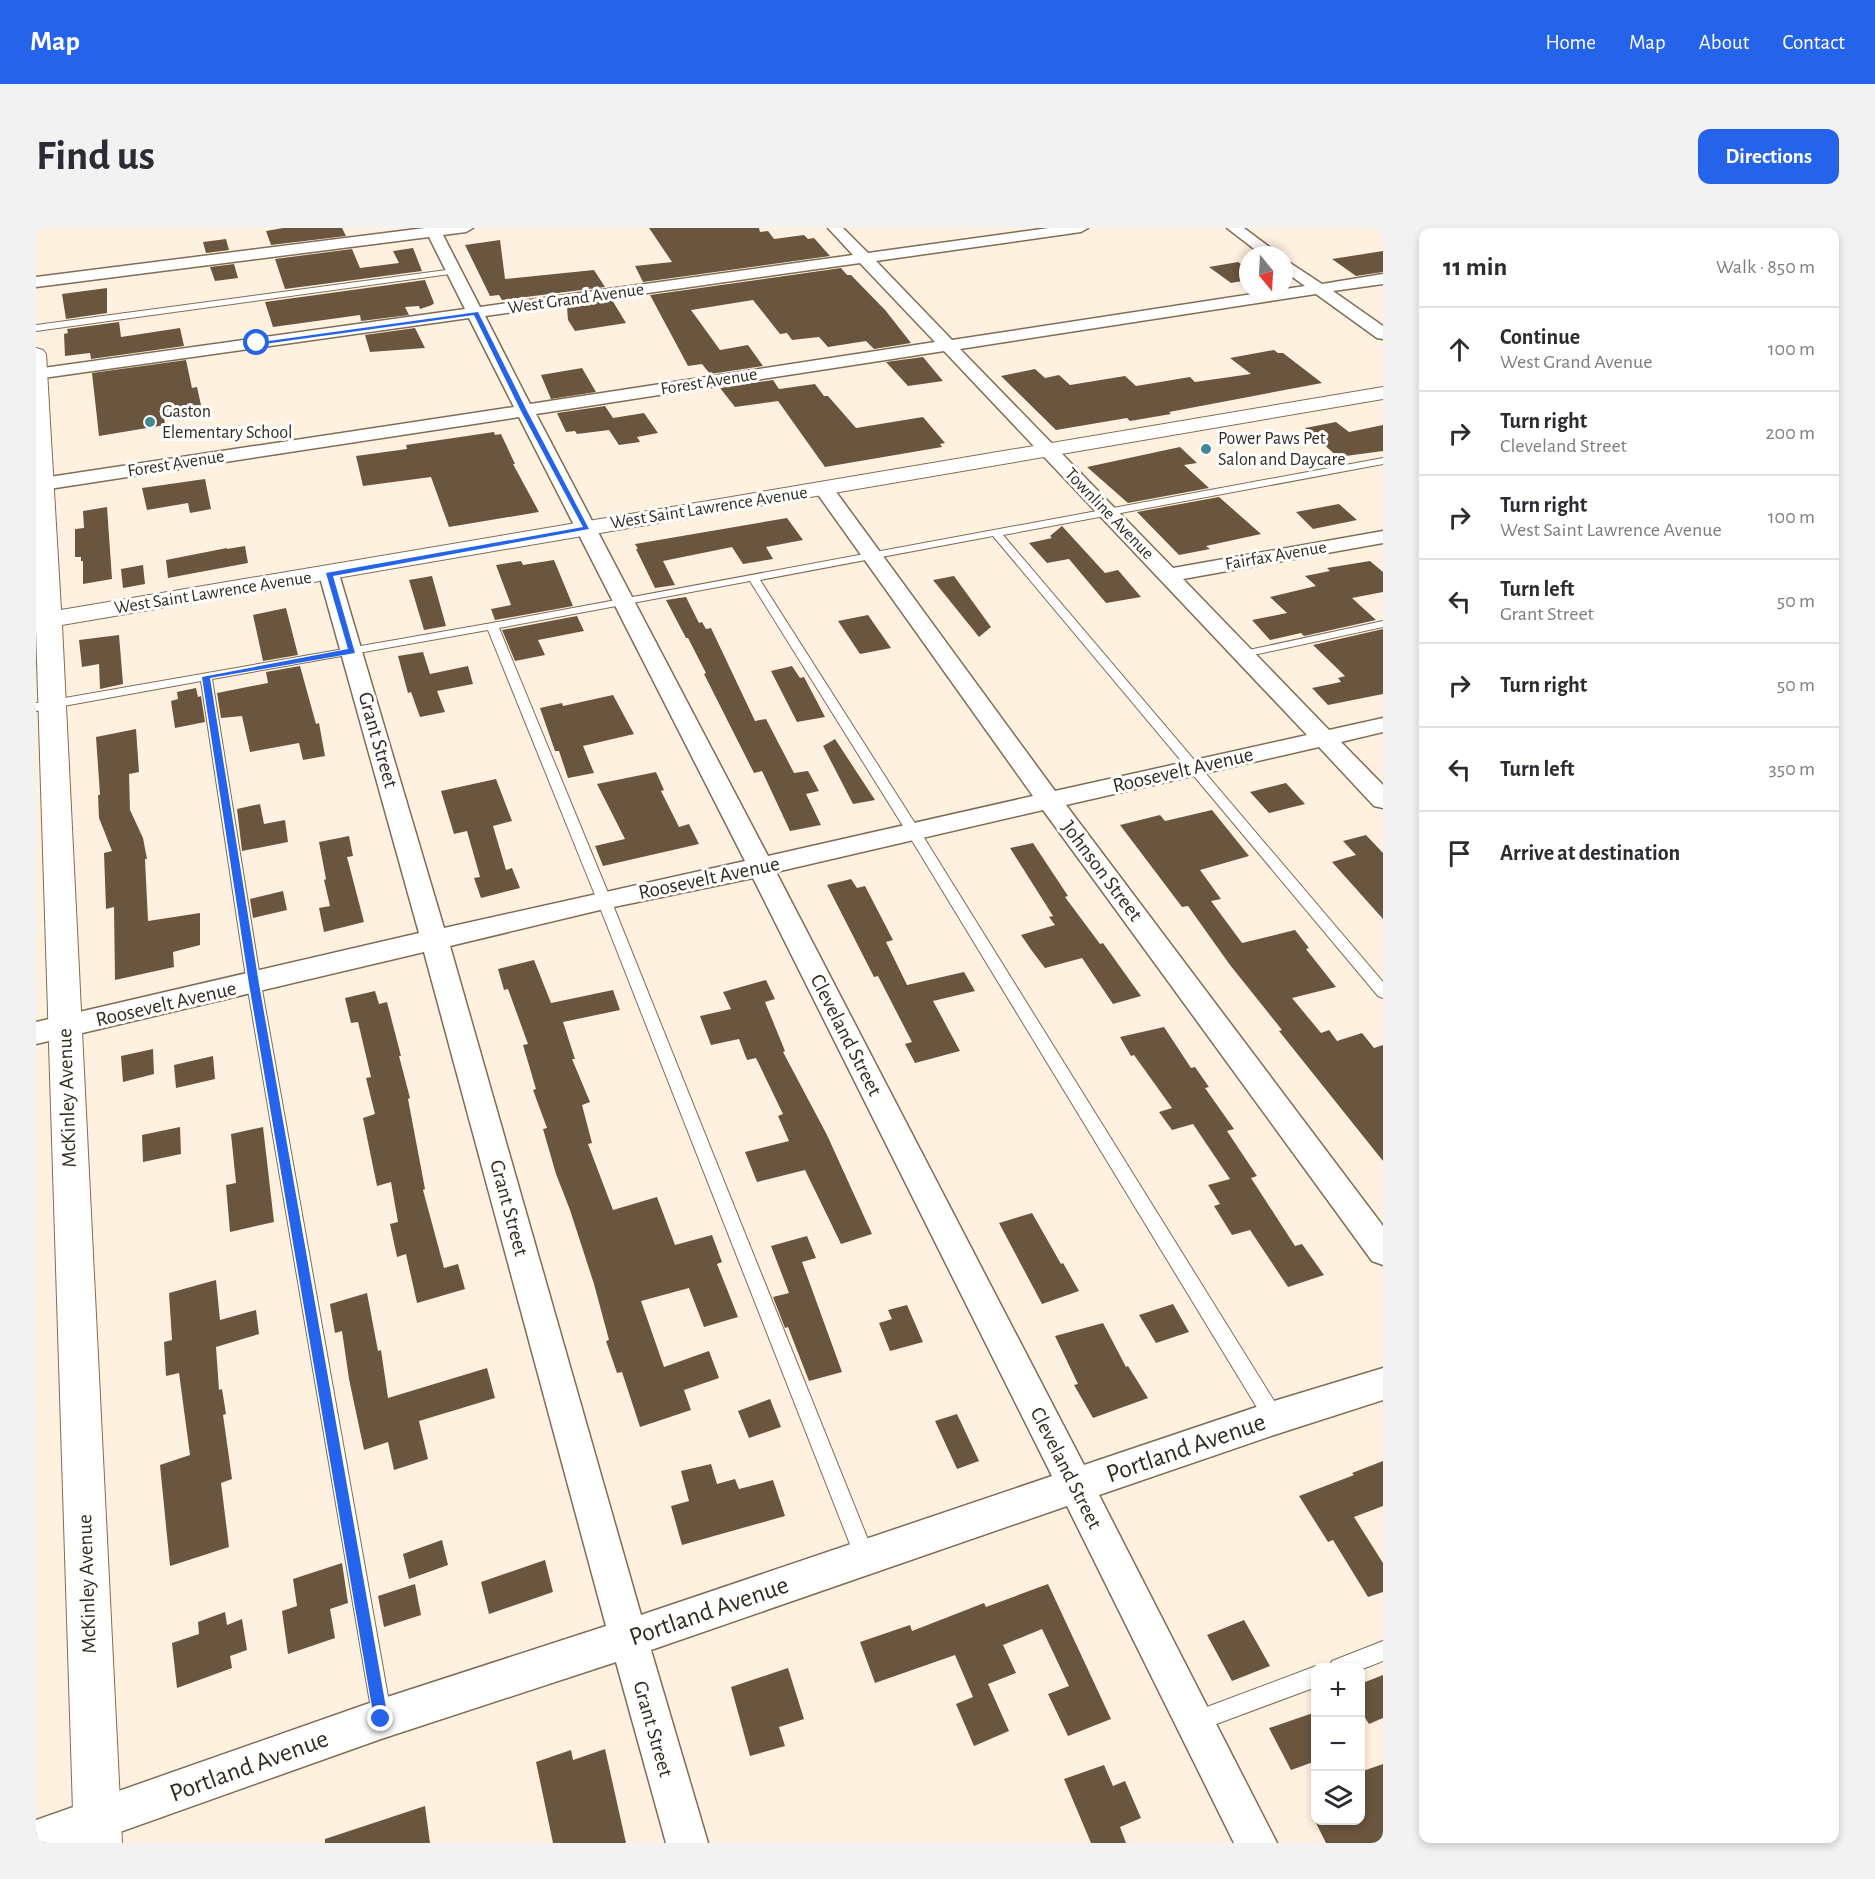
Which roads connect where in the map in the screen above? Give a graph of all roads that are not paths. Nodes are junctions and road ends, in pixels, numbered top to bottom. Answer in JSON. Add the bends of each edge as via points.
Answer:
{"nodes":[{"id":1,"x":466,"y":228,"type":"edge"},
{"id":2,"x":835,"y":228,"type":"edge"},
{"id":3,"x":1081,"y":228,"type":"edge"},
{"id":4,"x":1234,"y":228,"type":"edge"},
{"id":5,"x":433,"y":230,"type":"edge"},
{"id":6,"x":1259,"y":246,"type":"edge"},
{"id":7,"x":863,"y":257,"type":"junction"},
{"id":8,"x":1293,"y":270,"type":"edge"},
{"id":9,"x":454,"y":271,"type":"junction"},
{"id":10,"x":1383,"y":279,"type":"edge"},
{"id":11,"x":36,"y":282,"type":"edge"},
{"id":12,"x":1320,"y":289,"type":"junction"},
{"id":13,"x":476,"y":314,"type":"junction"},
{"id":14,"x":36,"y":328,"type":"edge"},
{"id":15,"x":1383,"y":333,"type":"edge"},
{"id":16,"x":946,"y":346,"type":"junction"},
{"id":17,"x":37,"y":367,"type":"edge"},
{"id":18,"x":1383,"y":393,"type":"edge"},
{"id":19,"x":524,"y":411,"type":"junction"},
{"id":20,"x":1048,"y":451,"type":"junction"},
{"id":21,"x":1383,"y":461,"type":"edge"},
{"id":22,"x":40,"y":485,"type":"edge"},
{"id":23,"x":824,"y":489,"type":"junction"},
{"id":24,"x":1107,"y":511,"type":"junction"},
{"id":25,"x":587,"y":528,"type":"junction"},
{"id":26,"x":995,"y":532,"type":"junction"},
{"id":27,"x":1383,"y":537,"type":"edge"},
{"id":28,"x":873,"y":555,"type":"junction"},
{"id":29,"x":329,"y":574,"type":"junction"},
{"id":30,"x":1169,"y":575,"type":"junction"},
{"id":31,"x":753,"y":577,"type":"junction"},
{"id":32,"x":624,"y":601,"type":"junction"},
{"id":33,"x":42,"y":621,"type":"edge"},
{"id":34,"x":1383,"y":624,"type":"edge"},
{"id":35,"x":492,"y":626,"type":"junction"},
{"id":36,"x":352,"y":651,"type":"junction"},
{"id":37,"x":1244,"y":654,"type":"junction"},
{"id":38,"x":206,"y":677,"type":"junction"},
{"id":39,"x":44,"y":705,"type":"edge"},
{"id":40,"x":1383,"y":725,"type":"edge"},
{"id":41,"x":1324,"y":738,"type":"junction"},
{"id":42,"x":1193,"y":768,"type":"junction"},
{"id":43,"x":1049,"y":800,"type":"junction"},
{"id":44,"x":1383,"y":800,"type":"edge"},
{"id":45,"x":913,"y":831,"type":"junction"},
{"id":46,"x":761,"y":867,"type":"junction"},
{"id":47,"x":604,"y":900,"type":"junction"},
{"id":48,"x":435,"y":939,"type":"junction"},
{"id":49,"x":254,"y":984,"type":"junction"},
{"id":50,"x":1383,"y":992,"type":"edge"},
{"id":51,"x":50,"y":1030,"type":"edge"},
{"id":52,"x":1383,"y":1251,"type":"edge"},
{"id":53,"x":1383,"y":1384,"type":"edge"},
{"id":54,"x":1274,"y":1418,"type":"junction"},
{"id":55,"x":1075,"y":1486,"type":"junction"},
{"id":56,"x":865,"y":1557,"type":"junction"},
{"id":57,"x":627,"y":1639,"type":"junction"},
{"id":58,"x":1383,"y":1651,"type":"edge"},
{"id":59,"x":1352,"y":1663,"type":"edge"},
{"id":60,"x":1311,"y":1678,"type":"edge"},
{"id":61,"x":381,"y":1719,"type":"junction"},
{"id":62,"x":1195,"y":1721,"type":"junction"},
{"id":63,"x":98,"y":1832,"type":"edge"},
{"id":64,"x":36,"y":1841,"type":"edge"},
{"id":65,"x":687,"y":1843,"type":"edge"},
{"id":66,"x":1256,"y":1843,"type":"edge"}],
"edges":[{"from":1,"to":5,"type":"street"},
{"from":2,"to":7,"type":"street","name":"Townline Avenue"},
{"from":3,"to":7,"type":"street","name":"West Grand Avenue"},
{"from":4,"to":6,"type":"street"},
{"from":5,"to":9,"type":"street","name":"Cleveland Street"},
{"from":5,"to":11,"type":"street"},
{"from":7,"to":13,"type":"street","name":"West Grand Avenue"},
{"from":7,"to":16,"type":"street","name":"Townline Avenue"},
{"from":8,"to":12,"type":"street"},
{"from":9,"to":13,"type":"street","name":"Cleveland Street"},
{"from":9,"to":14,"type":"lane"},
{"from":10,"to":12,"type":"street","name":"Forest Avenue"},
{"from":12,"to":15,"type":"street"},
{"from":12,"to":16,"type":"street","name":"Forest Avenue"},
{"from":13,"to":17,"type":"street","name":"West Grand Avenue"},
{"from":13,"to":19,"type":"street","name":"Cleveland Street"},
{"from":16,"to":19,"type":"street","name":"Forest Avenue"},
{"from":16,"to":20,"type":"street","name":"Townline Avenue"},
{"from":17,"to":22,"type":"street","name":"McKinley Avenue"},
{"from":18,"to":20,"type":"street","name":"West Saint Lawrence Avenue"},
{"from":19,"to":22,"type":"street","name":"Forest Avenue"},
{"from":19,"to":25,"type":"street","name":"Cleveland Street"},
{"from":20,"to":23,"type":"street","name":"West Saint Lawrence Avenue"},
{"from":20,"to":24,"type":"street","name":"Townline Avenue"},
{"from":21,"to":24,"type":"lane"},
{"from":22,"to":33,"type":"street","name":"McKinley Avenue"},
{"from":23,"to":25,"type":"street","name":"West Saint Lawrence Avenue"},
{"from":23,"to":28,"type":"street","name":"Johnson Street"},
{"from":24,"to":26,"type":"lane"},
{"from":24,"to":30,"type":"street","name":"Townline Avenue"},
{"from":25,"to":29,"type":"street","name":"West Saint Lawrence Avenue"},
{"from":25,"to":32,"type":"street","name":"Cleveland Street"},
{"from":26,"to":28,"type":"lane"},
{"from":26,"to":42,"type":"lane"},
{"from":27,"to":30,"type":"street","name":"Fairfax Avenue"},
{"from":28,"to":31,"type":"lane"},
{"from":28,"to":43,"type":"street","name":"Johnson Street"},
{"from":29,"to":33,"type":"street","name":"West Saint Lawrence Avenue"},
{"from":29,"to":36,"type":"street","name":"Grant Street"},
{"from":30,"to":37,"type":"street","name":"Townline Avenue"},
{"from":31,"to":32,"type":"lane"},
{"from":31,"to":45,"type":"lane"},
{"from":32,"to":35,"type":"lane"},
{"from":32,"to":46,"type":"street","name":"Cleveland Street"},
{"from":33,"to":39,"type":"street","name":"McKinley Avenue"},
{"from":34,"to":37,"type":"lane"},
{"from":35,"to":36,"type":"lane"},
{"from":35,"to":47,"type":"lane"},
{"from":36,"to":38,"type":"lane"},
{"from":36,"to":48,"type":"street","name":"Grant Street"},
{"from":37,"to":41,"type":"street","name":"Townline Avenue"},
{"from":38,"to":39,"type":"lane"},
{"from":38,"to":49,"type":"lane"},
{"from":39,"to":51,"type":"street","name":"McKinley Avenue"},
{"from":40,"to":41,"type":"street","name":"Roosevelt Avenue"},
{"from":41,"to":42,"type":"street","name":"Roosevelt Avenue"},
{"from":41,"to":44,"type":"street","name":"Townline Avenue"},
{"from":42,"to":43,"type":"street","name":"Roosevelt Avenue"},
{"from":42,"to":50,"type":"lane"},
{"from":43,"to":45,"type":"street","name":"Roosevelt Avenue"},
{"from":43,"to":52,"type":"street","name":"Johnson Street"},
{"from":45,"to":46,"type":"street","name":"Roosevelt Avenue"},
{"from":45,"to":54,"type":"lane"},
{"from":46,"to":47,"type":"street","name":"Roosevelt Avenue"},
{"from":46,"to":55,"type":"street","name":"Cleveland Street"},
{"from":47,"to":48,"type":"street","name":"Roosevelt Avenue"},
{"from":47,"to":56,"type":"lane"},
{"from":48,"to":49,"type":"street","name":"Roosevelt Avenue"},
{"from":48,"to":57,"type":"street","name":"Grant Street"},
{"from":49,"to":51,"type":"street","name":"Roosevelt Avenue"},
{"from":49,"to":61,"type":"lane"},
{"from":51,"to":63,"type":"street","name":"McKinley Avenue"},
{"from":53,"to":54,"type":"street","name":"Portland Avenue"},
{"from":54,"to":55,"type":"street","name":"Portland Avenue"},
{"from":55,"to":56,"type":"street","name":"Portland Avenue"},
{"from":55,"to":62,"type":"street","name":"Cleveland Street"},
{"from":56,"to":57,"type":"street","name":"Portland Avenue"},
{"from":57,"to":61,"type":"street","name":"Portland Avenue"},
{"from":57,"to":65,"type":"street","name":"Grant Street"},
{"from":58,"to":59,"type":"lane"},
{"from":60,"to":62,"type":"lane"},
{"from":61,"to":63,"type":"street","name":"Portland Avenue"},
{"from":62,"to":66,"type":"street","name":"Cleveland Street"},
{"from":63,"to":64,"type":"street","name":"Portland Avenue"}]}
